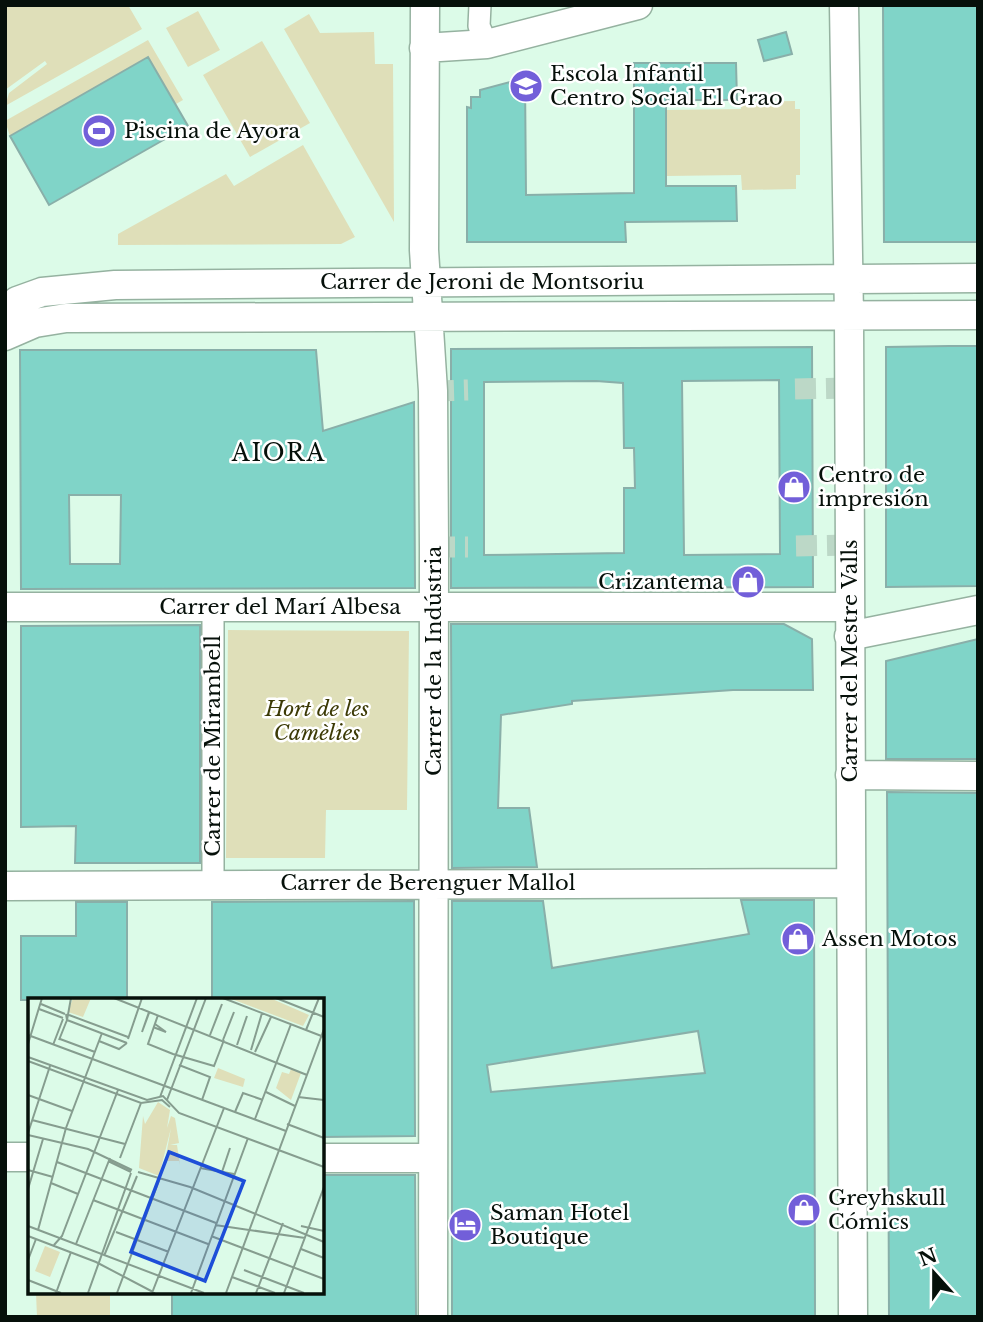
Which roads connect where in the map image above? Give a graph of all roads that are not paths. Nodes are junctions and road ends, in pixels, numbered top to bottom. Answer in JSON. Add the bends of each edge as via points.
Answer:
{"nodes":[{"id":1,"x":425,"y":5,"type":"edge"},
{"id":2,"x":481,"y":5,"type":"edge"},
{"id":3,"x":638,"y":5,"type":"edge"},
{"id":4,"x":844,"y":5,"type":"edge"},
{"id":5,"x":487,"y":44,"type":"junction"},
{"id":6,"x":424,"y":48,"type":"junction"},
{"id":7,"x":978,"y":278,"type":"edge"},
{"id":8,"x":847,"y":280,"type":"junction"},
{"id":9,"x":427,"y":282,"type":"junction"},
{"id":10,"x":429,"y":315,"type":"junction"},
{"id":11,"x":978,"y":315,"type":"edge"},
{"id":12,"x":849,"y":317,"type":"junction"},
{"id":13,"x":5,"y":326,"type":"edge"},
{"id":14,"x":5,"y":336,"type":"edge"},
{"id":15,"x":5,"y":607,"type":"edge"},
{"id":16,"x":214,"y":607,"type":"junction"},
{"id":17,"x":433,"y":607,"type":"junction"},
{"id":18,"x":849,"y":607,"type":"junction"},
{"id":19,"x":978,"y":610,"type":"edge"},
{"id":20,"x":849,"y":636,"type":"junction"},
{"id":21,"x":850,"y":775,"type":"junction"},
{"id":22,"x":978,"y":776,"type":"edge"},
{"id":23,"x":433,"y":882,"type":"junction"},
{"id":24,"x":851,"y":883,"type":"junction"},
{"id":25,"x":214,"y":885,"type":"junction"},
{"id":26,"x":5,"y":886,"type":"edge"},
{"id":27,"x":5,"y":1157,"type":"edge"},
{"id":28,"x":28,"y":1157,"type":"edge"},
{"id":29,"x":324,"y":1158,"type":"edge"},
{"id":30,"x":433,"y":1158,"type":"junction"},
{"id":31,"x":433,"y":1317,"type":"edge"},
{"id":32,"x":853,"y":1317,"type":"edge"}],
"edges":[{"from":1,"to":6,"type":"street","name":"Carrer de la Indústria"},
{"from":2,"to":5,"type":"street","via":[[479,26]]},
{"from":3,"to":5,"type":"street"},
{"from":4,"to":8,"type":"street","name":"Carrer del Mestre Valls"},
{"from":5,"to":6,"type":"street"},
{"from":6,"to":9,"type":"street","name":"Carrer de la Indústria"},
{"from":7,"to":8,"type":"street","name":"Carrer de Jeroni de Montsoriu"},
{"from":8,"to":9,"type":"street","name":"Carrer de Jeroni de Montsoriu"},
{"from":8,"to":12,"type":"street","name":"Carrer del Mestre Valls"},
{"from":9,"to":10,"type":"street","name":"Carrer de la Indústria"},
{"from":9,"to":13,"type":"street","name":"Carrer de Jeroni de Montsoriu","via":[[115,285],[42,292],[17,301]]},
{"from":10,"to":12,"type":"street","name":"Carrer de Jeroni de Montsoriu"},
{"from":10,"to":14,"type":"street","name":"Carrer de Jeroni de Montsoriu","via":[[66,318],[35,323]]},
{"from":10,"to":17,"type":"street","name":"Carrer de la Indústria"},
{"from":11,"to":12,"type":"street","name":"Carrer de Jeroni de Montsoriu"},
{"from":12,"to":18,"type":"street","name":"Carrer del Mestre Valls"},
{"from":15,"to":16,"type":"street","name":"Carrer del Marí Albesa"},
{"from":16,"to":17,"type":"street","name":"Carrer del Marí Albesa"},
{"from":16,"to":25,"type":"street","name":"Carrer de Mirambell"},
{"from":17,"to":18,"type":"street","name":"Carrer del Marí Albesa"},
{"from":17,"to":23,"type":"street","name":"Carrer de la Indústria"},
{"from":18,"to":20,"type":"street","name":"Carrer del Mestre Valls"},
{"from":19,"to":20,"type":"street"},
{"from":20,"to":21,"type":"street","name":"Carrer del Mestre Valls"},
{"from":21,"to":22,"type":"street"},
{"from":21,"to":24,"type":"street","name":"Carrer del Mestre Valls"},
{"from":23,"to":24,"type":"street","name":"Carrer de Berenguer Mallol"},
{"from":23,"to":25,"type":"street","name":"Carrer de Berenguer Mallol"},
{"from":23,"to":30,"type":"street","name":"Carrer de la Indústria"},
{"from":24,"to":32,"type":"street","name":"Carrer del Mestre Valls"},
{"from":25,"to":26,"type":"street","name":"Carrer de Berenguer Mallol"},
{"from":27,"to":28,"type":"street"},
{"from":29,"to":30,"type":"street"},
{"from":30,"to":31,"type":"street","name":"Carrer de la Indústria"}]}
